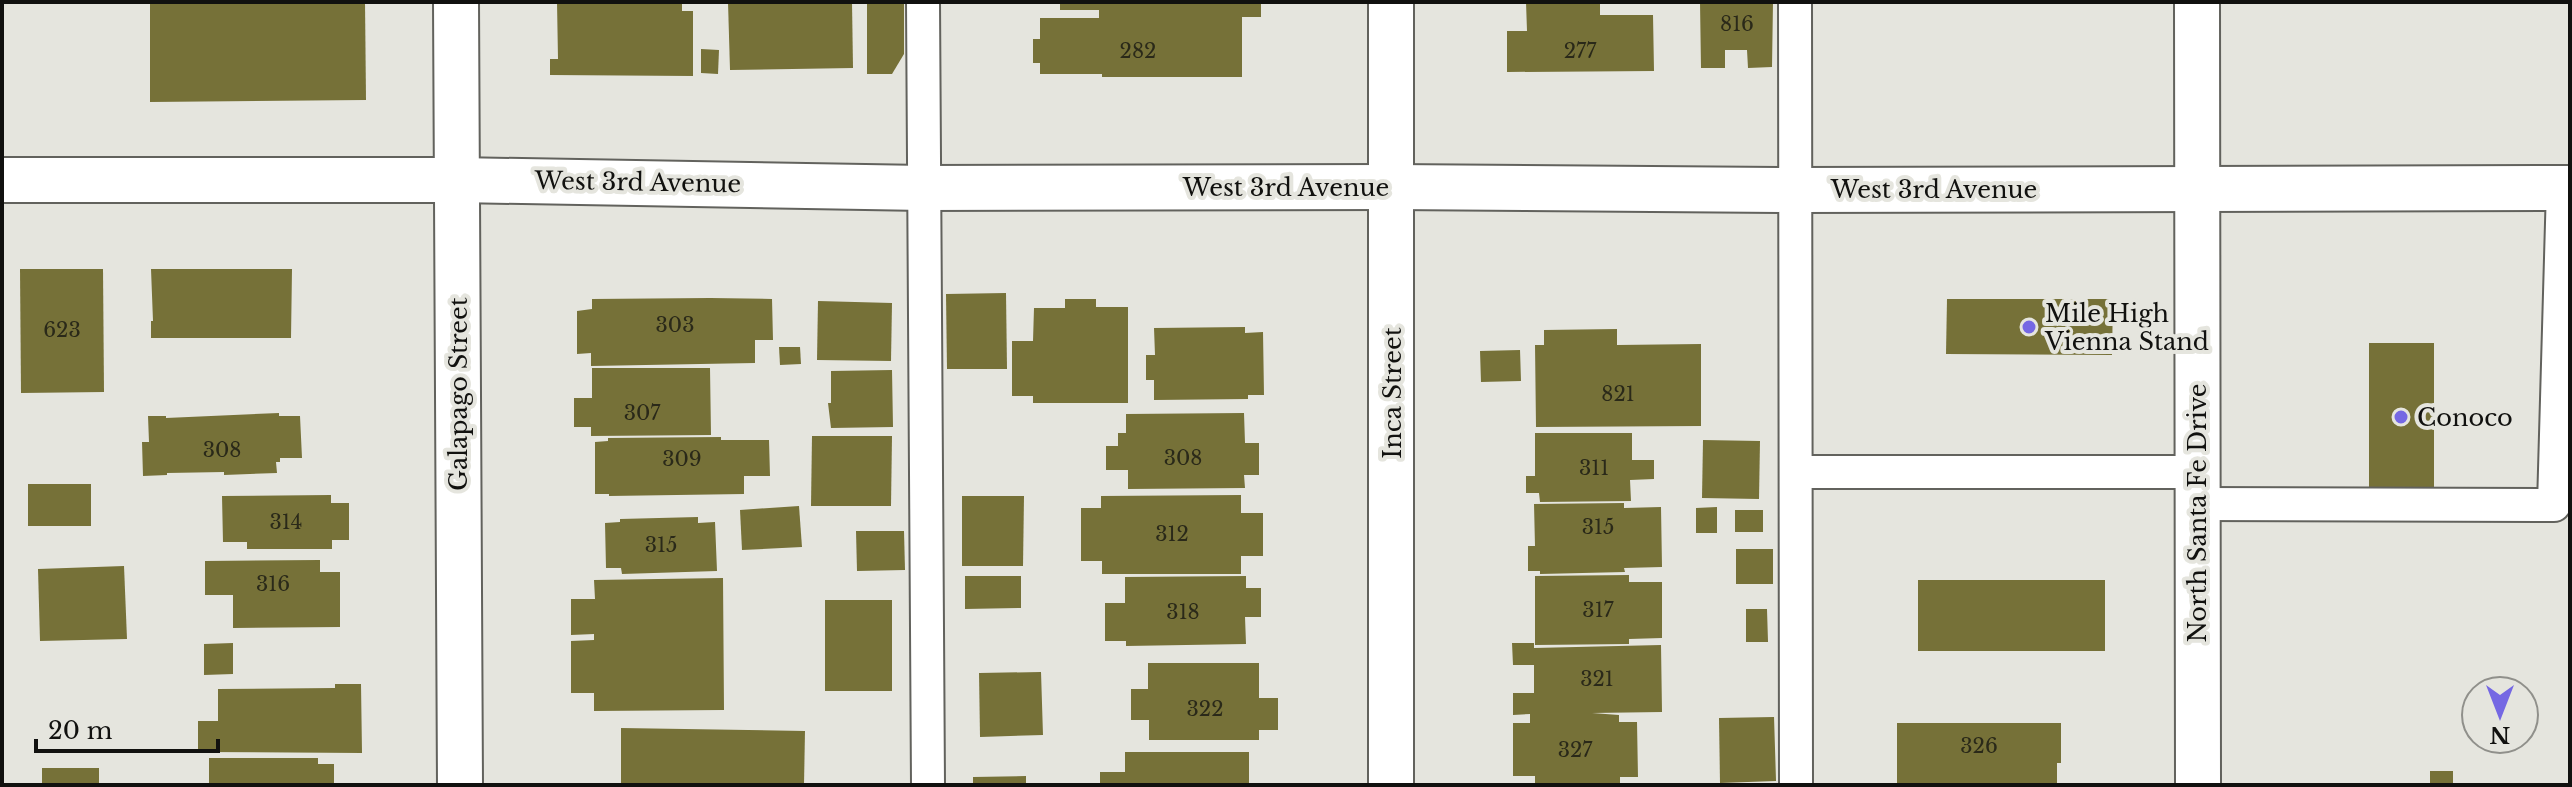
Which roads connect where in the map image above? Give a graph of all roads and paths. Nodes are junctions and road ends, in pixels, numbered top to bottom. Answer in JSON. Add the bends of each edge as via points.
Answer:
{"nodes":[{"id":1,"x":456,"y":2,"type":"edge"},
{"id":2,"x":923,"y":2,"type":"edge"},
{"id":3,"x":1391,"y":2,"type":"edge"},
{"id":4,"x":1795,"y":2,"type":"edge"},
{"id":5,"x":2197,"y":2,"type":"edge"},
{"id":6,"x":2,"y":180,"type":"edge"},
{"id":7,"x":457,"y":180,"type":"junction"},
{"id":8,"x":1393,"y":187,"type":"junction"},
{"id":9,"x":924,"y":188,"type":"junction"},
{"id":10,"x":2566,"y":188,"type":"edge"},
{"id":11,"x":2197,"y":189,"type":"junction"},
{"id":12,"x":1796,"y":190,"type":"junction"},
{"id":13,"x":1796,"y":472,"type":"junction"},
{"id":14,"x":2197,"y":488,"type":"junction"},
{"id":15,"x":460,"y":785,"type":"edge"},
{"id":16,"x":928,"y":785,"type":"edge"},
{"id":17,"x":1391,"y":785,"type":"edge"},
{"id":18,"x":1796,"y":785,"type":"edge"},
{"id":19,"x":2198,"y":785,"type":"edge"}],
"edges":[{"from":1,"to":7,"type":"street","name":"Galapago Street"},
{"from":2,"to":9,"type":"lane"},
{"from":3,"to":8,"type":"street","name":"Inca Street"},
{"from":4,"to":12,"type":"lane"},
{"from":5,"to":11,"type":"street","name":"North Santa Fe Drive"},
{"from":6,"to":7,"type":"street","name":"West 3rd Avenue"},
{"from":7,"to":9,"type":"street","name":"West 3rd Avenue"},
{"from":7,"to":15,"type":"street","name":"Galapago Street"},
{"from":8,"to":9,"type":"street","name":"West 3rd Avenue"},
{"from":8,"to":12,"type":"street","name":"West 3rd Avenue"},
{"from":8,"to":17,"type":"street","name":"Inca Street"},
{"from":9,"to":16,"type":"lane"},
{"from":10,"to":11,"type":"street","name":"West 3rd Avenue"},
{"from":10,"to":14,"type":"lane","via":[[2554,505]]},
{"from":11,"to":12,"type":"street","name":"West 3rd Avenue"},
{"from":11,"to":14,"type":"street","name":"North Santa Fe Drive"},
{"from":12,"to":13,"type":"lane"},
{"from":13,"to":14,"type":"lane"},
{"from":13,"to":18,"type":"lane"},
{"from":14,"to":19,"type":"street","name":"North Santa Fe Drive"}]}
